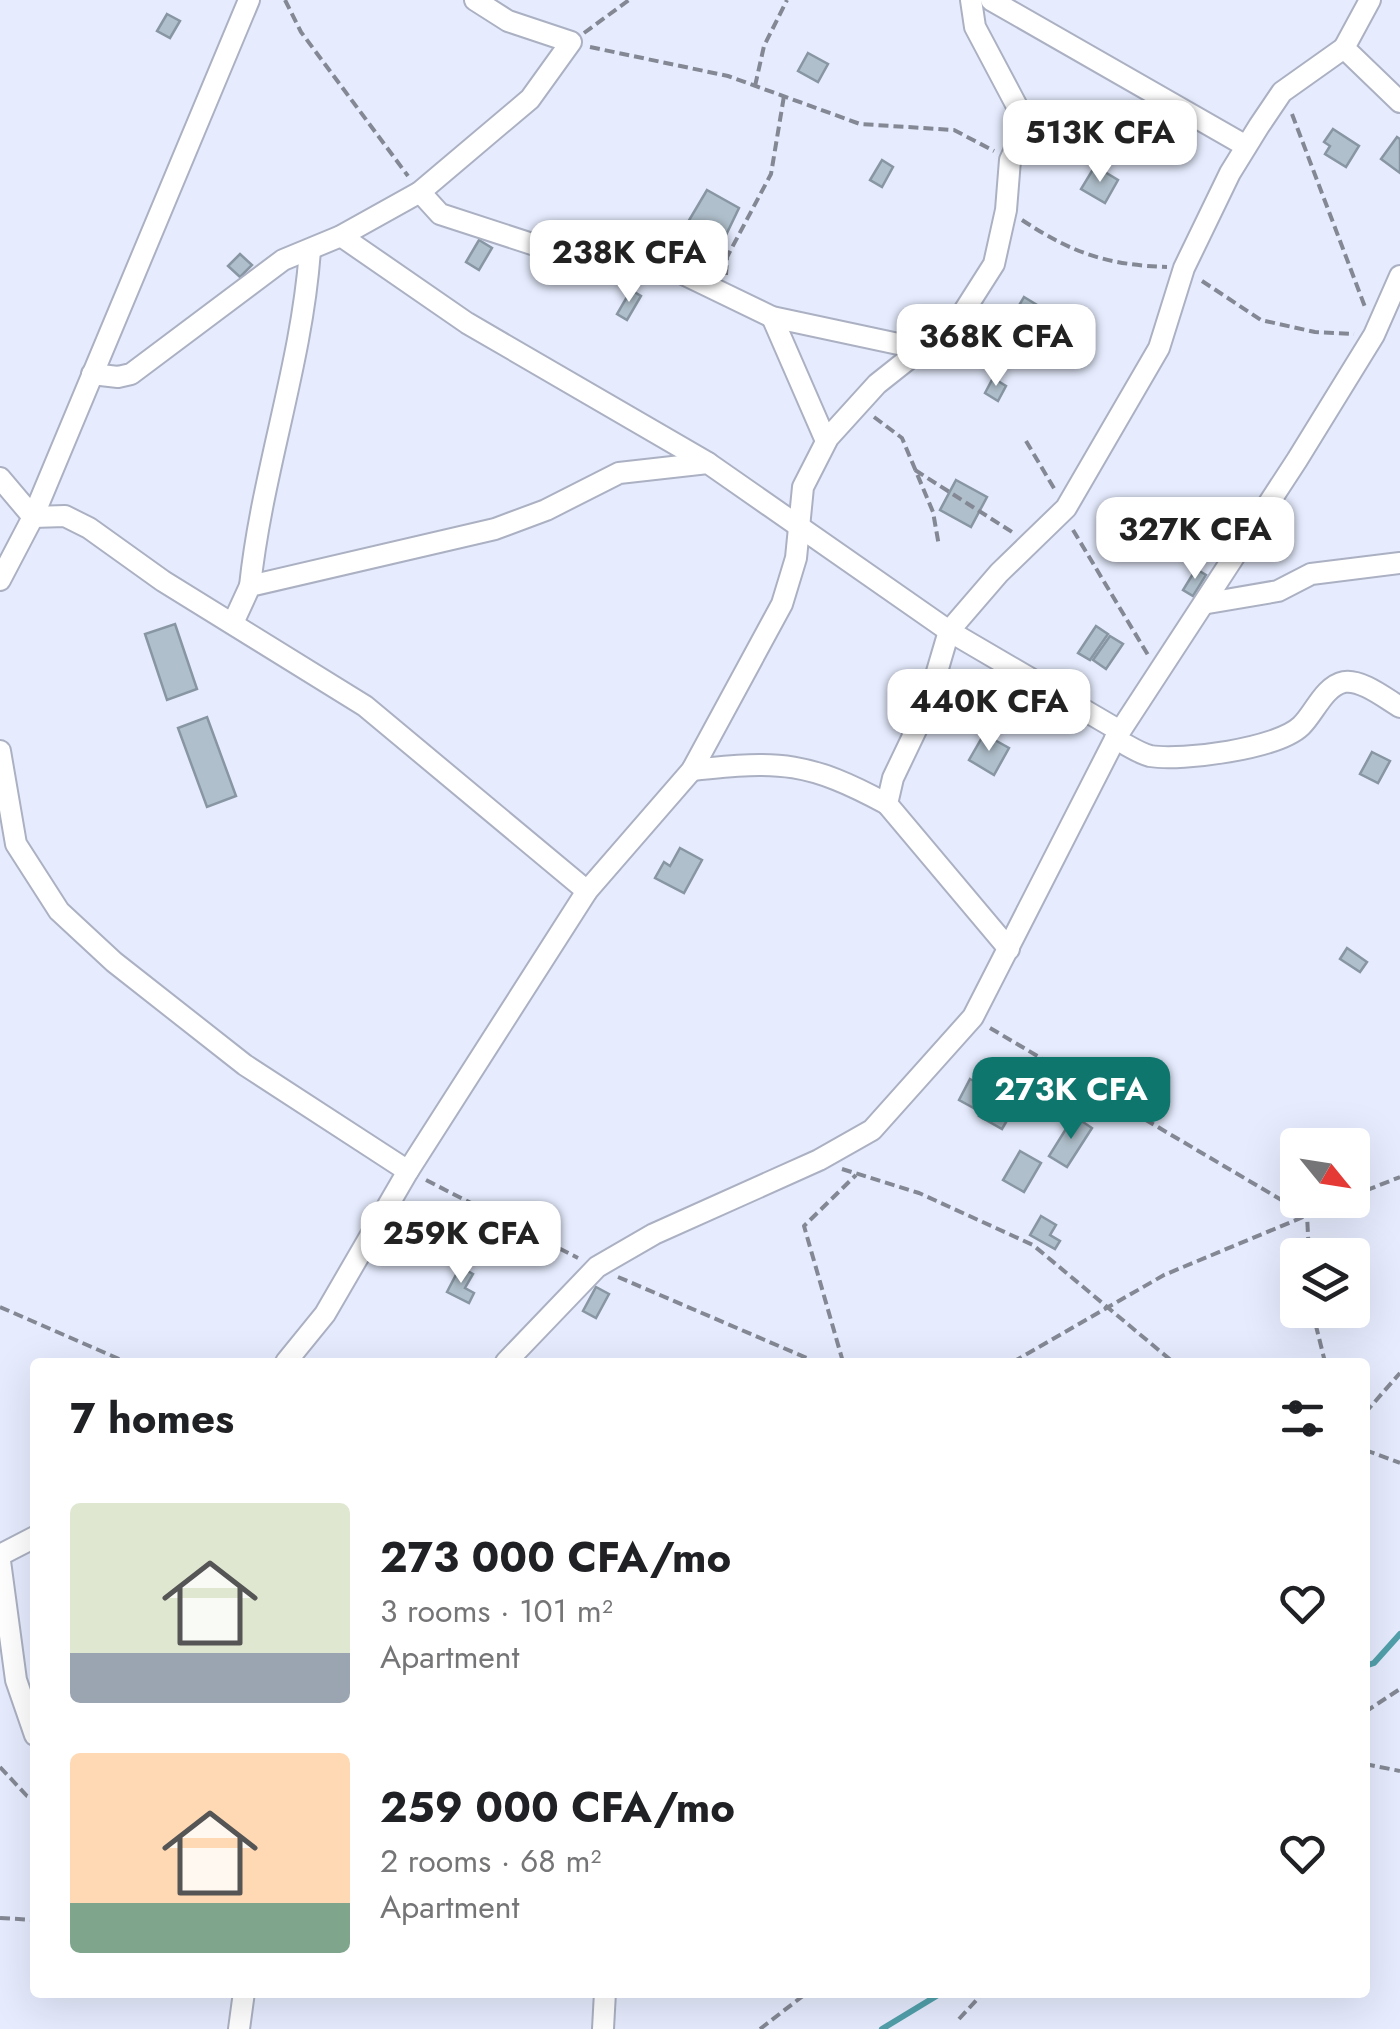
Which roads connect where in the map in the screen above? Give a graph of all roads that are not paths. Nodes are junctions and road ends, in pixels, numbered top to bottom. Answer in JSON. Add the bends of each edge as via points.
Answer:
{"nodes":[{"id":1,"x":249,"y":0,"type":"edge"},
{"id":2,"x":475,"y":0,"type":"edge"},
{"id":3,"x":970,"y":0,"type":"edge"},
{"id":4,"x":992,"y":0,"type":"edge"},
{"id":5,"x":1370,"y":0,"type":"edge"},
{"id":6,"x":1344,"y":48,"type":"junction"},
{"id":7,"x":1400,"y":102,"type":"edge"},
{"id":8,"x":1246,"y":146,"type":"junction"},
{"id":9,"x":420,"y":192,"type":"junction"},
{"id":10,"x":341,"y":236,"type":"junction"},
{"id":11,"x":310,"y":250,"type":"junction"},
{"id":12,"x":1400,"y":276,"type":"edge"},
{"id":13,"x":772,"y":317,"type":"junction"},
{"id":14,"x":1400,"y":320,"type":"edge"},
{"id":15,"x":1374,"y":334,"type":"junction"},
{"id":16,"x":918,"y":348,"type":"junction"},
{"id":17,"x":92,"y":374,"type":"junction"},
{"id":18,"x":826,"y":442,"type":"junction"},
{"id":19,"x":708,"y":463,"type":"junction"},
{"id":20,"x":0,"y":478,"type":"edge"},
{"id":21,"x":33,"y":516,"type":"junction"},
{"id":22,"x":800,"y":527,"type":"junction"},
{"id":23,"x":1400,"y":563,"type":"edge"},
{"id":24,"x":0,"y":580,"type":"edge"},
{"id":25,"x":250,"y":586,"type":"junction"},
{"id":26,"x":1208,"y":603,"type":"junction"},
{"id":27,"x":233,"y":622,"type":"junction"},
{"id":28,"x":949,"y":632,"type":"junction"},
{"id":29,"x":1400,"y":706,"type":"edge"},
{"id":30,"x":1117,"y":735,"type":"junction"},
{"id":31,"x":0,"y":751,"type":"edge"},
{"id":32,"x":692,"y":770,"type":"junction"},
{"id":33,"x":887,"y":804,"type":"junction"},
{"id":34,"x":587,"y":891,"type":"junction"},
{"id":35,"x":1009,"y":949,"type":"junction"},
{"id":36,"x":408,"y":1171,"type":"junction"},
{"id":37,"x":289,"y":1358,"type":"edge"},
{"id":38,"x":510,"y":1358,"type":"edge"},
{"id":39,"x":30,"y":1540,"type":"edge"},
{"id":40,"x":0,"y":1558,"type":"edge"},
{"id":41,"x":30,"y":1721,"type":"edge"},
{"id":42,"x":243,"y":1998,"type":"edge"},
{"id":43,"x":605,"y":1998,"type":"edge"},
{"id":44,"x":240,"y":2029,"type":"edge"},
{"id":45,"x":603,"y":2029,"type":"edge"}],
"edges":[{"from":1,"to":17,"type":"street"},
{"from":2,"to":9,"type":"street","via":[[508,21],[571,42],[530,99]]},
{"from":3,"to":16,"type":"street","via":[[980,39],[1023,132],[1010,160],[994,264],[959,319]]},
{"from":4,"to":8,"type":"street"},
{"from":5,"to":6,"type":"street"},
{"from":6,"to":7,"type":"street"},
{"from":6,"to":8,"type":"street","via":[[1282,92]]},
{"from":8,"to":28,"type":"street","via":[[1184,268],[1159,348],[1066,508]]},
{"from":9,"to":10,"type":"street"},
{"from":9,"to":13,"type":"street","via":[[455,220],[582,260],[679,272]]},
{"from":10,"to":11,"type":"street"},
{"from":10,"to":19,"type":"street","via":[[468,323]]},
{"from":11,"to":17,"type":"street","via":[[283,260],[131,374]]},
{"from":11,"to":25,"type":"street"},
{"from":12,"to":15,"type":"street"},
{"from":13,"to":16,"type":"street"},
{"from":13,"to":18,"type":"street"},
{"from":14,"to":15,"type":"street"},
{"from":15,"to":26,"type":"street"},
{"from":16,"to":18,"type":"street"},
{"from":17,"to":21,"type":"street"},
{"from":18,"to":22,"type":"street","via":[[803,488]]},
{"from":19,"to":22,"type":"street"},
{"from":19,"to":25,"type":"street","via":[[619,473],[495,529]]},
{"from":20,"to":21,"type":"street"},
{"from":21,"to":24,"type":"street"},
{"from":21,"to":27,"type":"street","via":[[65,516],[89,528]]},
{"from":22,"to":28,"type":"street"},
{"from":22,"to":32,"type":"street","via":[[782,604]]},
{"from":23,"to":26,"type":"street","via":[[1310,574],[1278,591]]},
{"from":25,"to":27,"type":"street"},
{"from":26,"to":30,"type":"street"},
{"from":27,"to":34,"type":"street","via":[[365,706]]},
{"from":28,"to":30,"type":"street"},
{"from":28,"to":33,"type":"street"},
{"from":29,"to":30,"type":"street","via":[[1344,682],[1282,738],[1212,754],[1156,756]]},
{"from":30,"to":35,"type":"street"},
{"from":31,"to":36,"type":"street","via":[[22,859],[59,911],[244,1065]]},
{"from":32,"to":33,"type":"street","via":[[792,766],[832,775]]},
{"from":32,"to":34,"type":"street"},
{"from":33,"to":35,"type":"street"},
{"from":34,"to":36,"type":"street"},
{"from":35,"to":38,"type":"street","via":[[973,1017],[872,1130],[596,1268]]},
{"from":36,"to":37,"type":"street","via":[[325,1314]]},
{"from":39,"to":40,"type":"street"},
{"from":40,"to":41,"type":"street","via":[[16,1680]]},
{"from":42,"to":44,"type":"street"},
{"from":43,"to":45,"type":"street"}]}
